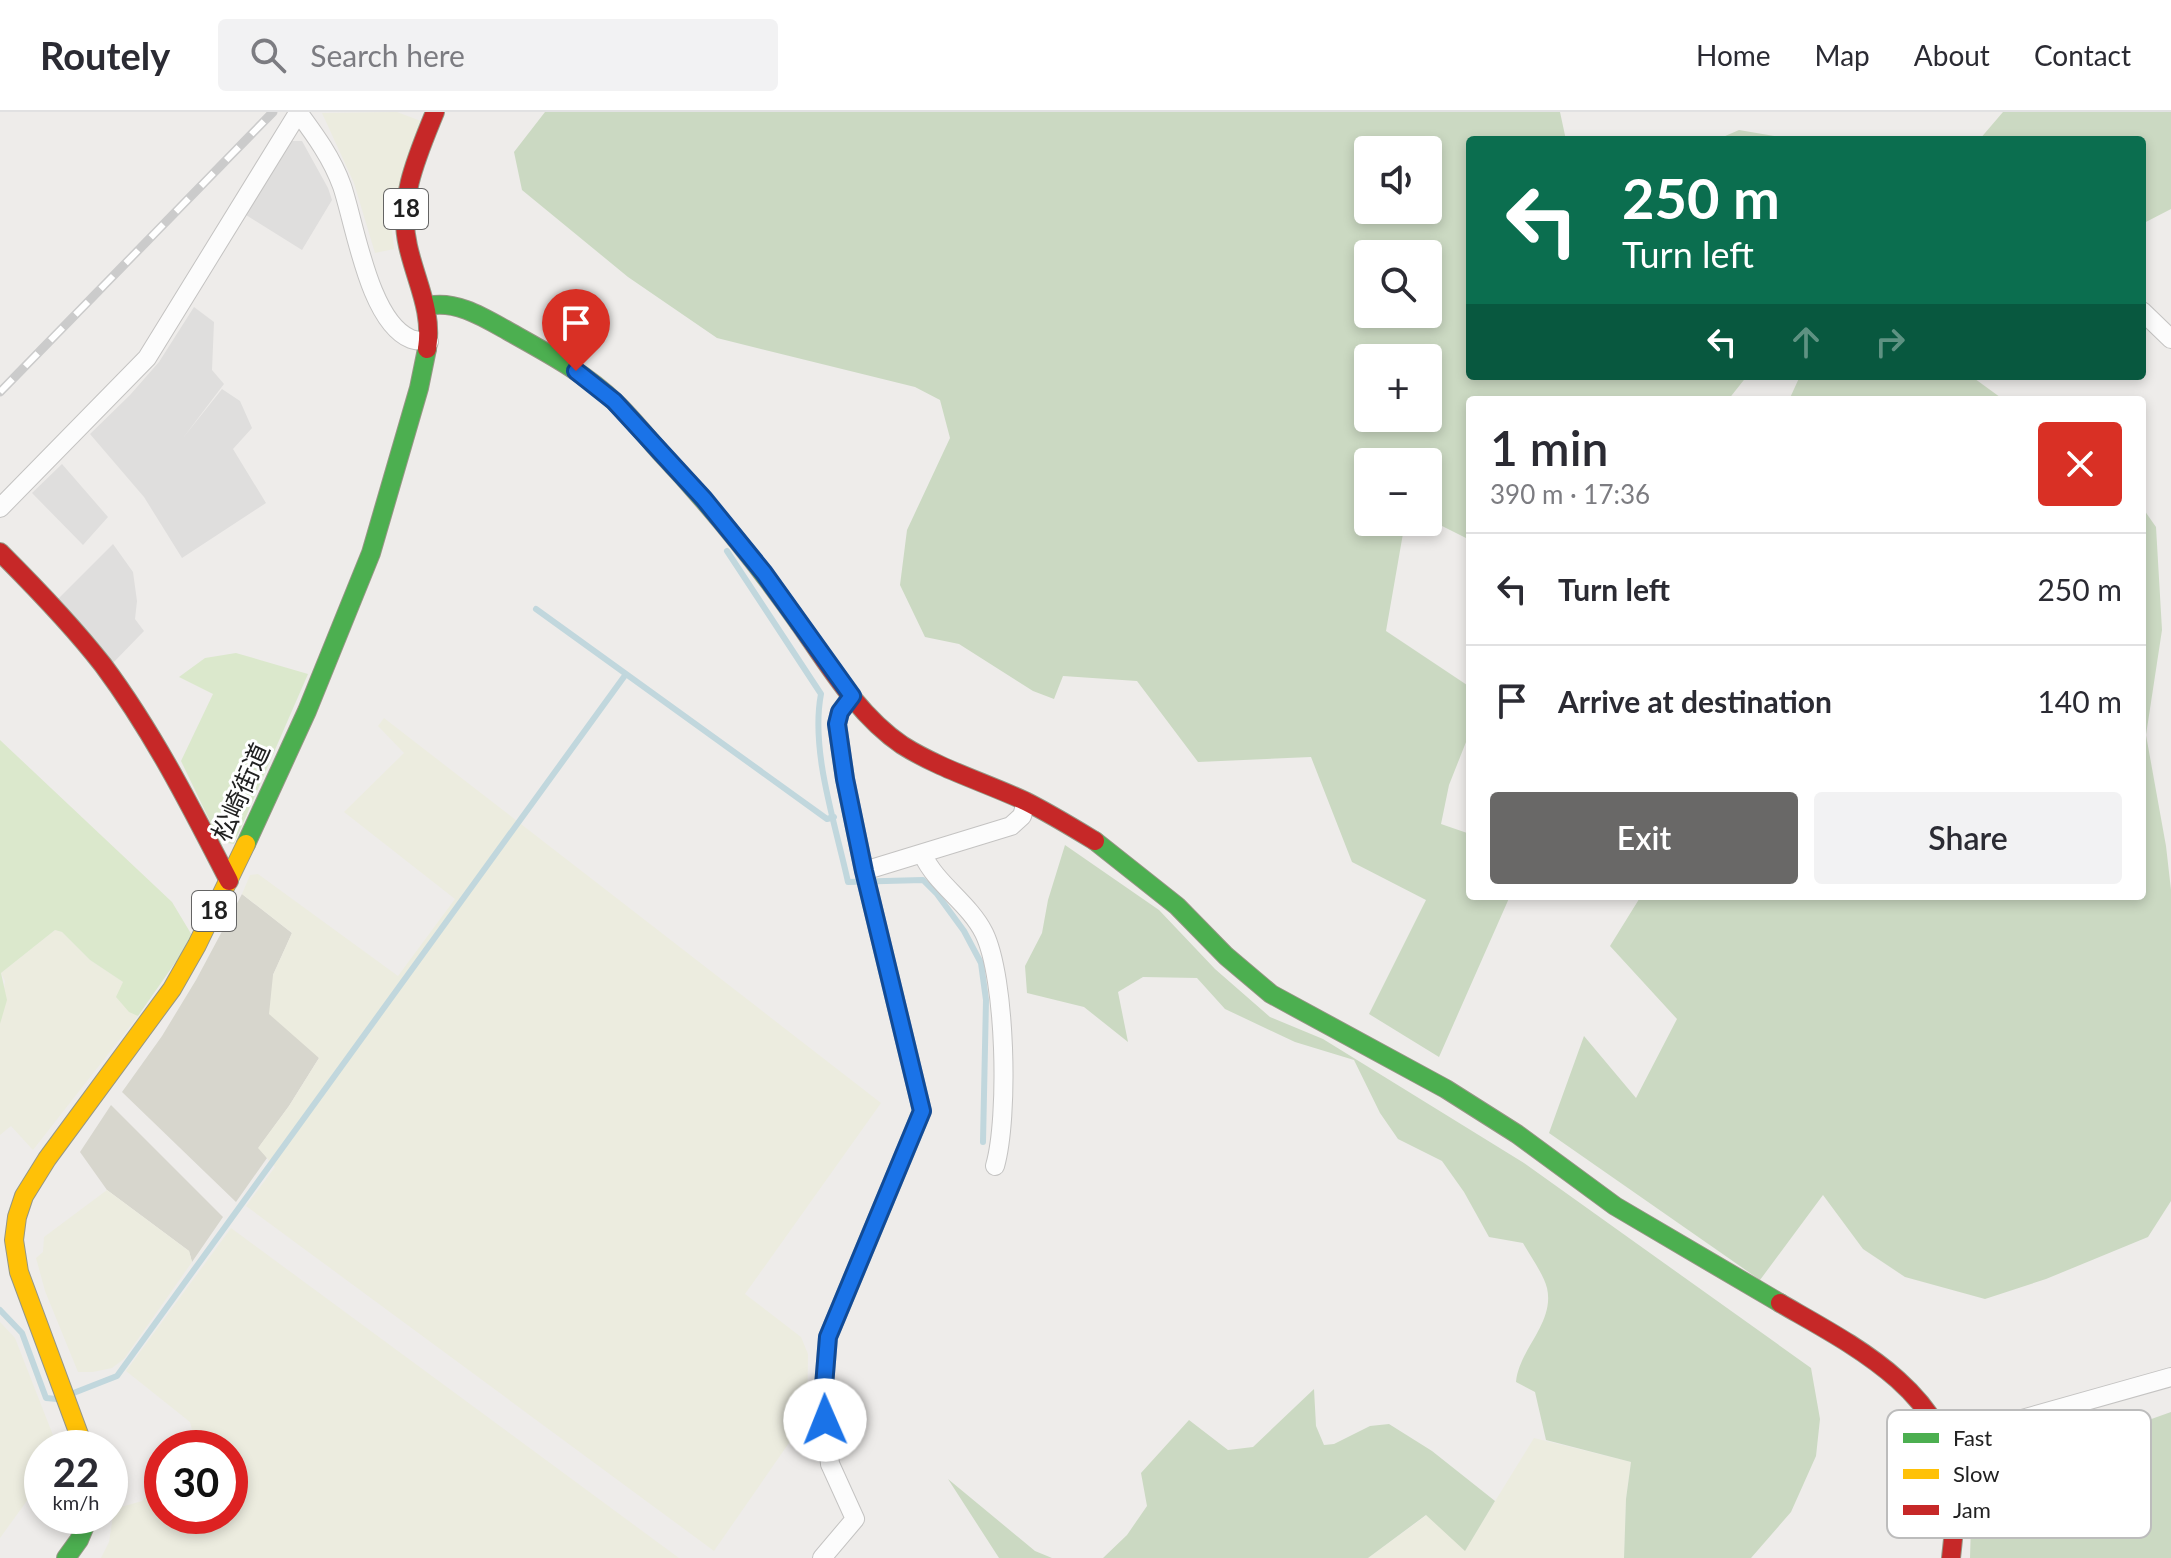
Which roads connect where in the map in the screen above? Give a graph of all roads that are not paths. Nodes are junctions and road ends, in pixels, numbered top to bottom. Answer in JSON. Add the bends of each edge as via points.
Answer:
{"nodes":[{"id":1,"x":298,"y":112,"type":"edge"},
{"id":2,"x":435,"y":112,"type":"edge"},
{"id":3,"x":428,"y":306,"type":"junction"},
{"id":4,"x":2146,"y":315,"type":"edge"},
{"id":5,"x":2171,"y":339,"type":"edge"},
{"id":6,"x":429,"y":342,"type":"junction"},
{"id":7,"x":0,"y":508,"type":"edge"},
{"id":8,"x":0,"y":552,"type":"edge"},
{"id":9,"x":852,"y":696,"type":"junction"},
{"id":10,"x":1026,"y":802,"type":"junction"},
{"id":11,"x":923,"y":855,"type":"junction"},
{"id":12,"x":864,"y":871,"type":"junction"},
{"id":13,"x":229,"y":881,"type":"junction"},
{"id":14,"x":995,"y":1166,"type":"dead end"},
{"id":15,"x":2171,"y":1377,"type":"edge"},
{"id":16,"x":1926,"y":1410,"type":"edge"},
{"id":17,"x":2054,"y":1410,"type":"edge"},
{"id":18,"x":77,"y":1430,"type":"edge"},
{"id":19,"x":82,"y":1534,"type":"edge"},
{"id":20,"x":1954,"y":1538,"type":"edge"},
{"id":21,"x":66,"y":1558,"type":"edge"},
{"id":22,"x":822,"y":1558,"type":"edge"},
{"id":23,"x":1951,"y":1558,"type":"edge"}],
"edges":[{"from":1,"to":6,"type":"street","via":[[337,175],[381,304],[402,333]]},
{"from":1,"to":7,"type":"street","via":[[147,358]]},
{"from":2,"to":3,"type":"street","name":"松崎街道","number":"18","via":[[408,196],[405,229]]},
{"from":3,"to":6,"type":"street","name":"松崎街道","number":"18"},
{"from":3,"to":9,"type":"street","via":[[456,306],[495,324],[560,360],[614,401],[764,573]]},
{"from":4,"to":5,"type":"street"},
{"from":6,"to":13,"type":"street","name":"松崎街道","number":"18","via":[[366,566]]},
{"from":8,"to":13,"type":"street","via":[[119,687],[188,799]]},
{"from":9,"to":10,"type":"street","via":[[901,744]]},
{"from":9,"to":12,"type":"street","via":[[837,724]]},
{"from":10,"to":11,"type":"street","via":[[1022,816],[1011,826]]},
{"from":10,"to":16,"type":"street","via":[[1132,868],[1271,994],[1446,1089],[1615,1206],[1858,1349]]},
{"from":11,"to":12,"type":"street"},
{"from":11,"to":14,"type":"street","via":[[970,911],[991,949],[1004,1091]]},
{"from":12,"to":22,"type":"street","via":[[922,1111],[828,1337],[823,1398],[830,1464],[855,1519]]},
{"from":13,"to":18,"type":"street","name":"松崎街道","number":"18","via":[[162,1006],[48,1158],[29,1187],[14,1227],[19,1272]]},
{"from":15,"to":17,"type":"street"},
{"from":19,"to":21,"type":"street"},
{"from":20,"to":23,"type":"street"}]}
